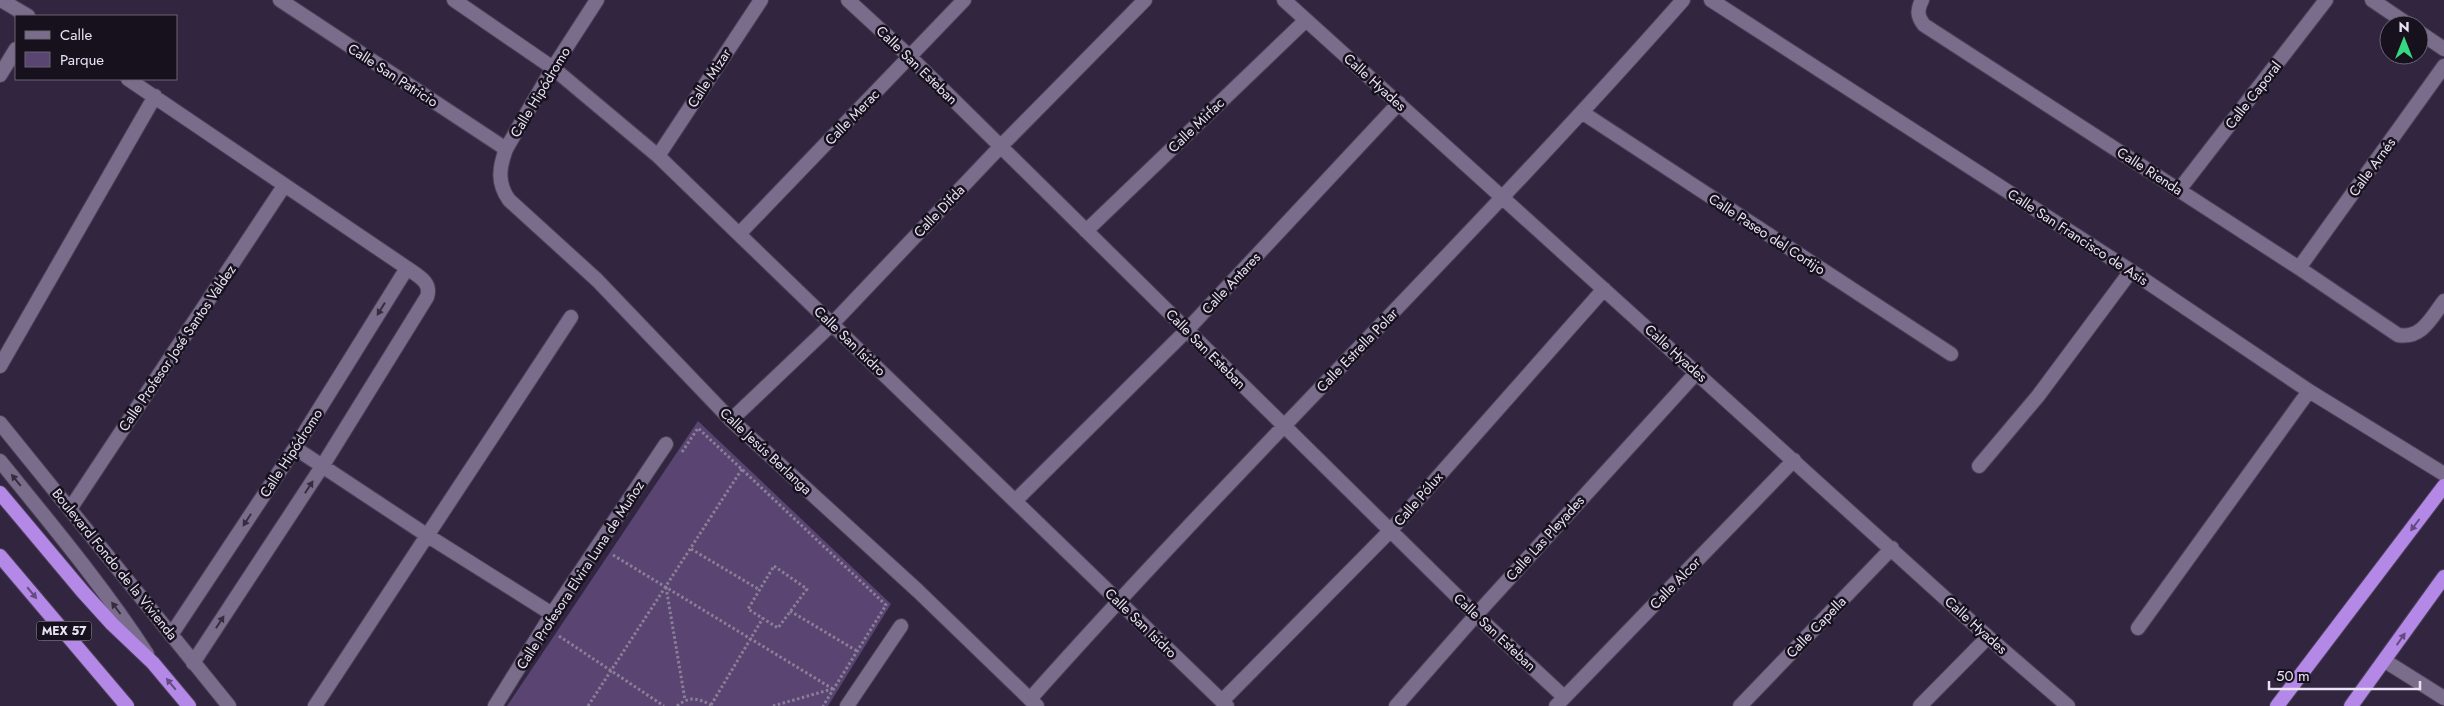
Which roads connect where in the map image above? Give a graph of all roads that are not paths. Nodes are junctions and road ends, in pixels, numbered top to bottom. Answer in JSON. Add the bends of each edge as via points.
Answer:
{"nodes":[{"id":1,"x":2,"y":0,"type":"edge"},
{"id":2,"x":280,"y":0,"type":"edge"},
{"id":3,"x":454,"y":0,"type":"edge"},
{"id":4,"x":597,"y":0,"type":"edge"},
{"id":5,"x":761,"y":0,"type":"edge"},
{"id":6,"x":848,"y":0,"type":"edge"},
{"id":7,"x":964,"y":0,"type":"edge"},
{"id":8,"x":1145,"y":0,"type":"edge"},
{"id":9,"x":1284,"y":0,"type":"edge"},
{"id":10,"x":1683,"y":0,"type":"edge"},
{"id":11,"x":1711,"y":0,"type":"edge"},
{"id":12,"x":1922,"y":0,"type":"edge"},
{"id":13,"x":2326,"y":0,"type":"edge"},
{"id":14,"x":2372,"y":0,"type":"edge"},
{"id":15,"x":26,"y":15,"type":"edge"},
{"id":16,"x":2394,"y":15,"type":"edge"},
{"id":17,"x":1306,"y":20,"type":"junction"},
{"id":18,"x":2429,"y":39,"type":"edge"},
{"id":19,"x":2444,"y":49,"type":"edge"},
{"id":20,"x":15,"y":51,"type":"edge"},
{"id":21,"x":910,"y":58,"type":"junction"},
{"id":22,"x":2444,"y":66,"type":"edge"},
{"id":23,"x":553,"y":68,"type":"junction"},
{"id":24,"x":0,"y":75,"type":"edge"},
{"id":25,"x":130,"y":80,"type":"edge"},
{"id":26,"x":155,"y":96,"type":"junction"},
{"id":27,"x":1399,"y":103,"type":"junction"},
{"id":28,"x":1583,"y":113,"type":"junction"},
{"id":29,"x":1000,"y":147,"type":"junction"},
{"id":30,"x":506,"y":149,"type":"junction"},
{"id":31,"x":658,"y":156,"type":"junction"},
{"id":32,"x":284,"y":186,"type":"junction"},
{"id":33,"x":502,"y":190,"type":"joint"},
{"id":34,"x":2179,"y":190,"type":"junction"},
{"id":35,"x":1503,"y":198,"type":"junction"},
{"id":36,"x":1086,"y":231,"type":"junction"},
{"id":37,"x":739,"y":234,"type":"junction"},
{"id":38,"x":407,"y":268,"type":"junction"},
{"id":39,"x":2299,"y":268,"type":"junction"},
{"id":40,"x":2131,"y":271,"type":"junction"},
{"id":41,"x":1604,"y":288,"type":"junction"},
{"id":42,"x":2444,"y":301,"type":"edge"},
{"id":43,"x":571,"y":317,"type":"dead end"},
{"id":44,"x":832,"y":324,"type":"junction"},
{"id":45,"x":1187,"y":330,"type":"junction"},
{"id":46,"x":1951,"y":354,"type":"dead end"},
{"id":47,"x":0,"y":366,"type":"edge"},
{"id":48,"x":1697,"y":372,"type":"junction"},
{"id":49,"x":2309,"y":391,"type":"junction"},
{"id":50,"x":731,"y":420,"type":"junction"},
{"id":51,"x":0,"y":423,"type":"edge"},
{"id":52,"x":1284,"y":426,"type":"junction"},
{"id":53,"x":666,"y":444,"type":"dead end"},
{"id":54,"x":295,"y":448,"type":"junction"},
{"id":55,"x":1794,"y":460,"type":"junction"},
{"id":56,"x":0,"y":461,"type":"edge"},
{"id":57,"x":323,"y":465,"type":"junction"},
{"id":58,"x":1979,"y":466,"type":"dead end"},
{"id":59,"x":2444,"y":474,"type":"edge"},
{"id":60,"x":2444,"y":486,"type":"edge"},
{"id":61,"x":0,"y":493,"type":"edge"},
{"id":62,"x":1015,"y":501,"type":"junction"},
{"id":63,"x":70,"y":509,"type":"junction"},
{"id":64,"x":1390,"y":531,"type":"junction"},
{"id":65,"x":428,"y":536,"type":"junction"},
{"id":66,"x":1892,"y":548,"type":"junction"},
{"id":67,"x":0,"y":556,"type":"edge"},
{"id":68,"x":2444,"y":577,"type":"edge"},
{"id":69,"x":1118,"y":600,"type":"junction"},
{"id":70,"x":552,"y":614,"type":"junction"},
{"id":71,"x":1476,"y":615,"type":"junction"},
{"id":72,"x":901,"y":626,"type":"dead end"},
{"id":73,"x":2138,"y":628,"type":"dead end"},
{"id":74,"x":172,"y":635,"type":"junction"},
{"id":75,"x":1988,"y":637,"type":"junction"},
{"id":76,"x":2385,"y":661,"type":"junction"},
{"id":77,"x":153,"y":663,"type":"junction"},
{"id":78,"x":193,"y":663,"type":"junction"},
{"id":79,"x":2444,"y":698,"type":"edge"},
{"id":80,"x":1034,"y":702,"type":"edge"},
{"id":81,"x":1560,"y":702,"type":"edge"},
{"id":82,"x":1224,"y":704,"type":"edge"},
{"id":83,"x":127,"y":706,"type":"edge"},
{"id":84,"x":190,"y":706,"type":"edge"},
{"id":85,"x":229,"y":706,"type":"edge"},
{"id":86,"x":315,"y":706,"type":"edge"},
{"id":87,"x":495,"y":706,"type":"edge"},
{"id":88,"x":847,"y":706,"type":"edge"},
{"id":89,"x":1396,"y":706,"type":"edge"},
{"id":90,"x":1740,"y":706,"type":"edge"},
{"id":91,"x":1920,"y":706,"type":"edge"},
{"id":92,"x":2068,"y":706,"type":"edge"},
{"id":93,"x":2277,"y":706,"type":"edge"},
{"id":94,"x":2351,"y":706,"type":"edge"}],
"edges":[{"from":1,"to":15,"type":"street"},
{"from":2,"to":30,"type":"street","name":"Calle San Patricio"},
{"from":3,"to":23,"type":"street","name":"Calle San Isidro"},
{"from":4,"to":23,"type":"street","name":"Calle Hipódromo"},
{"from":5,"to":31,"type":"street","name":"Calle Mizar"},
{"from":6,"to":21,"type":"street","name":"Calle San Esteban"},
{"from":7,"to":21,"type":"street","name":"Calle Merac"},
{"from":8,"to":29,"type":"street","name":"Calle Difda"},
{"from":9,"to":17,"type":"street","name":"Calle Hyades"},
{"from":10,"to":28,"type":"street","name":"Calle Estrella Polar"},
{"from":11,"to":40,"type":"street","name":"Calle San Francisco de Asis"},
{"from":12,"to":34,"type":"street","name":"Calle Rienda","via":[[1918,9],[1924,25]]},
{"from":13,"to":34,"type":"street","name":"Calle Caporal"},
{"from":14,"to":16,"type":"street"},
{"from":17,"to":27,"type":"street","name":"Calle Hyades"},
{"from":17,"to":36,"type":"street","name":"Calle Mirfac"},
{"from":18,"to":19,"type":"street"},
{"from":20,"to":24,"type":"street"},
{"from":21,"to":29,"type":"street","name":"Calle San Esteban"},
{"from":21,"to":37,"type":"street","name":"Calle Merac"},
{"from":22,"to":39,"type":"street","name":"Calle Arnés"},
{"from":23,"to":30,"type":"street","name":"Calle Hipódromo"},
{"from":23,"to":31,"type":"street","name":"Calle San Isidro"},
{"from":25,"to":26,"type":"street"},
{"from":26,"to":32,"type":"street"},
{"from":26,"to":47,"type":"street"},
{"from":27,"to":35,"type":"street","name":"Calle Hyades"},
{"from":27,"to":45,"type":"street","name":"Calle Antares"},
{"from":28,"to":35,"type":"street","name":"Calle Estrella Polar"},
{"from":28,"to":46,"type":"street","name":"Calle Paseo del Cortijo"},
{"from":29,"to":36,"type":"street","name":"Calle San Esteban"},
{"from":29,"to":44,"type":"street","name":"Calle Difda"},
{"from":30,"to":33,"type":"street","name":"Calle Hipódromo","via":[[501,163]]},
{"from":31,"to":37,"type":"street","name":"Calle San Isidro"},
{"from":32,"to":38,"type":"street"},
{"from":32,"to":63,"type":"street","name":"Calle Profesor José Santos Valdez"},
{"from":33,"to":50,"type":"street","name":"Calle Jesús Berlanga","via":[[597,280]]},
{"from":34,"to":39,"type":"street","name":"Calle Rienda"},
{"from":35,"to":41,"type":"street","name":"Calle Hyades"},
{"from":35,"to":52,"type":"street","name":"Calle Estrella Polar"},
{"from":36,"to":45,"type":"street","name":"Calle San Esteban"},
{"from":37,"to":44,"type":"street","name":"Calle San Isidro"},
{"from":38,"to":54,"type":"street","name":"Calle Hipódromo","one_way":true},
{"from":38,"to":57,"type":"street","via":[[426,282],[427,297]]},
{"from":39,"to":42,"type":"street","name":"Calle Rienda","via":[[2398,335],[2420,332]]},
{"from":40,"to":49,"type":"street","name":"Calle San Francisco de Asis"},
{"from":40,"to":58,"type":"street","via":[[2038,396]]},
{"from":41,"to":48,"type":"street","name":"Calle Hyades"},
{"from":41,"to":64,"type":"street","name":"Calle Pólux"},
{"from":43,"to":65,"type":"street"},
{"from":44,"to":50,"type":"street","name":"Calle Difda"},
{"from":44,"to":62,"type":"street","name":"Calle San Isidro"},
{"from":45,"to":52,"type":"street","name":"Calle San Esteban"},
{"from":45,"to":62,"type":"street","name":"Calle Antares"},
{"from":48,"to":55,"type":"street","name":"Calle Hyades"},
{"from":48,"to":71,"type":"street","name":"Calle Las Pleyades"},
{"from":49,"to":59,"type":"street","name":"Calle San Francisco de Asis"},
{"from":49,"to":73,"type":"street"},
{"from":50,"to":80,"type":"street","name":"Calle Jesús Berlanga"},
{"from":51,"to":63,"type":"street","name":"Boulevard Fondo de la Vivienda"},
{"from":52,"to":64,"type":"street","name":"Calle San Esteban"},
{"from":52,"to":69,"type":"street","name":"Calle Estrella Polar"},
{"from":53,"to":70,"type":"street","name":"Calle Profesora Elvira Luna de Muñoz"},
{"from":54,"to":57,"type":"street"},
{"from":54,"to":74,"type":"street","name":"Calle Hipódromo","one_way":true},
{"from":55,"to":66,"type":"street","name":"Calle Hyades"},
{"from":55,"to":81,"type":"street","name":"Calle Alcor"},
{"from":77,"to":56,"type":"street","one_way":true,"via":[[76,553]]},
{"from":57,"to":65,"type":"street"},
{"from":78,"to":57,"type":"street","one_way":true},
{"from":60,"to":93,"type":"highway","one_way":true},
{"from":61,"to":77,"type":"highway","number":"MEX 57","via":[[106,618]]},
{"from":62,"to":69,"type":"street","name":"Calle San Isidro"},
{"from":63,"to":74,"type":"street","name":"Boulevard Fondo de la Vivienda"},
{"from":64,"to":71,"type":"street","name":"Calle San Esteban"},
{"from":64,"to":82,"type":"street","name":"Calle Pólux"},
{"from":65,"to":70,"type":"street"},
{"from":65,"to":86,"type":"street"},
{"from":66,"to":75,"type":"street","name":"Calle Hyades"},
{"from":66,"to":90,"type":"street","name":"Calle Capella"},
{"from":67,"to":83,"type":"highway","number":"MEX 57","one_way":true},
{"from":76,"to":68,"type":"highway","one_way":true},
{"from":69,"to":80,"type":"street","name":"Calle Estrella Polar"},
{"from":69,"to":82,"type":"street","name":"Calle San Isidro"},
{"from":70,"to":87,"type":"street","name":"Calle Profesora Elvira Luna de Muñoz"},
{"from":71,"to":81,"type":"street","name":"Calle San Esteban"},
{"from":71,"to":89,"type":"street","name":"Calle Las Pleyades"},
{"from":72,"to":88,"type":"street"},
{"from":74,"to":78,"type":"street","name":"Boulevard Fondo de la Vivienda"},
{"from":75,"to":91,"type":"street"},
{"from":75,"to":92,"type":"street","name":"Calle Hyades"},
{"from":76,"to":79,"type":"street"},
{"from":76,"to":94,"type":"highway"},
{"from":84,"to":77,"type":"highway","number":"MEX 57","one_way":true},
{"from":78,"to":85,"type":"street","name":"Boulevard Fondo de la Vivienda"}]}
